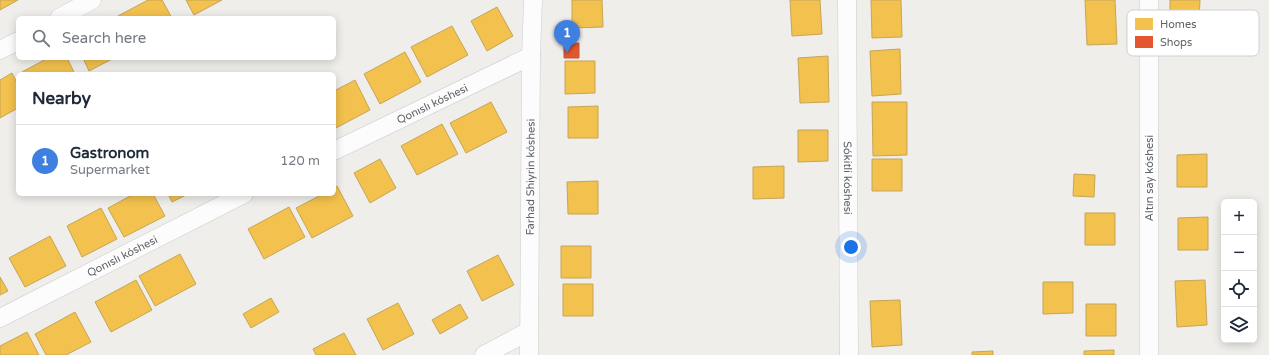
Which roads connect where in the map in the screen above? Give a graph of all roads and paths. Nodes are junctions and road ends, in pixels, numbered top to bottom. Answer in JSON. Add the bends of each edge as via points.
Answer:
{"nodes":[{"id":1,"x":92,"y":0,"type":"edge"},
{"id":2,"x":534,"y":0,"type":"edge"},
{"id":3,"x":847,"y":0,"type":"edge"},
{"id":4,"x":63,"y":16,"type":"edge"},
{"id":5,"x":16,"y":42,"type":"edge"},
{"id":6,"x":0,"y":50,"type":"edge"},
{"id":7,"x":531,"y":56,"type":"junction"},
{"id":8,"x":1149,"y":56,"type":"edge"},
{"id":9,"x":336,"y":150,"type":"edge"},
{"id":10,"x":240,"y":196,"type":"edge"},
{"id":11,"x":0,"y":318,"type":"edge"},
{"id":12,"x":529,"y":331,"type":"junction"},
{"id":13,"x":484,"y":355,"type":"edge"},
{"id":14,"x":530,"y":355,"type":"edge"},
{"id":15,"x":849,"y":355,"type":"edge"},
{"id":16,"x":1149,"y":355,"type":"edge"}],
"edges":[{"from":1,"to":4,"type":"street"},
{"from":2,"to":7,"type":"street","name":"Farhad Shiyrin kóshesi"},
{"from":3,"to":15,"type":"street","name":"Sókitli kóshesi"},
{"from":5,"to":6,"type":"street"},
{"from":7,"to":9,"type":"street","name":"Qonıslı kóshesi"},
{"from":7,"to":12,"type":"street","name":"Farhad Shiyrin kóshesi"},
{"from":8,"to":16,"type":"street","name":"Altın say kóshesi"},
{"from":10,"to":11,"type":"street","name":"Qonıslı kóshesi"},
{"from":12,"to":13,"type":"street"},
{"from":12,"to":14,"type":"street","name":"Farhad Shiyrin kóshesi"}]}
